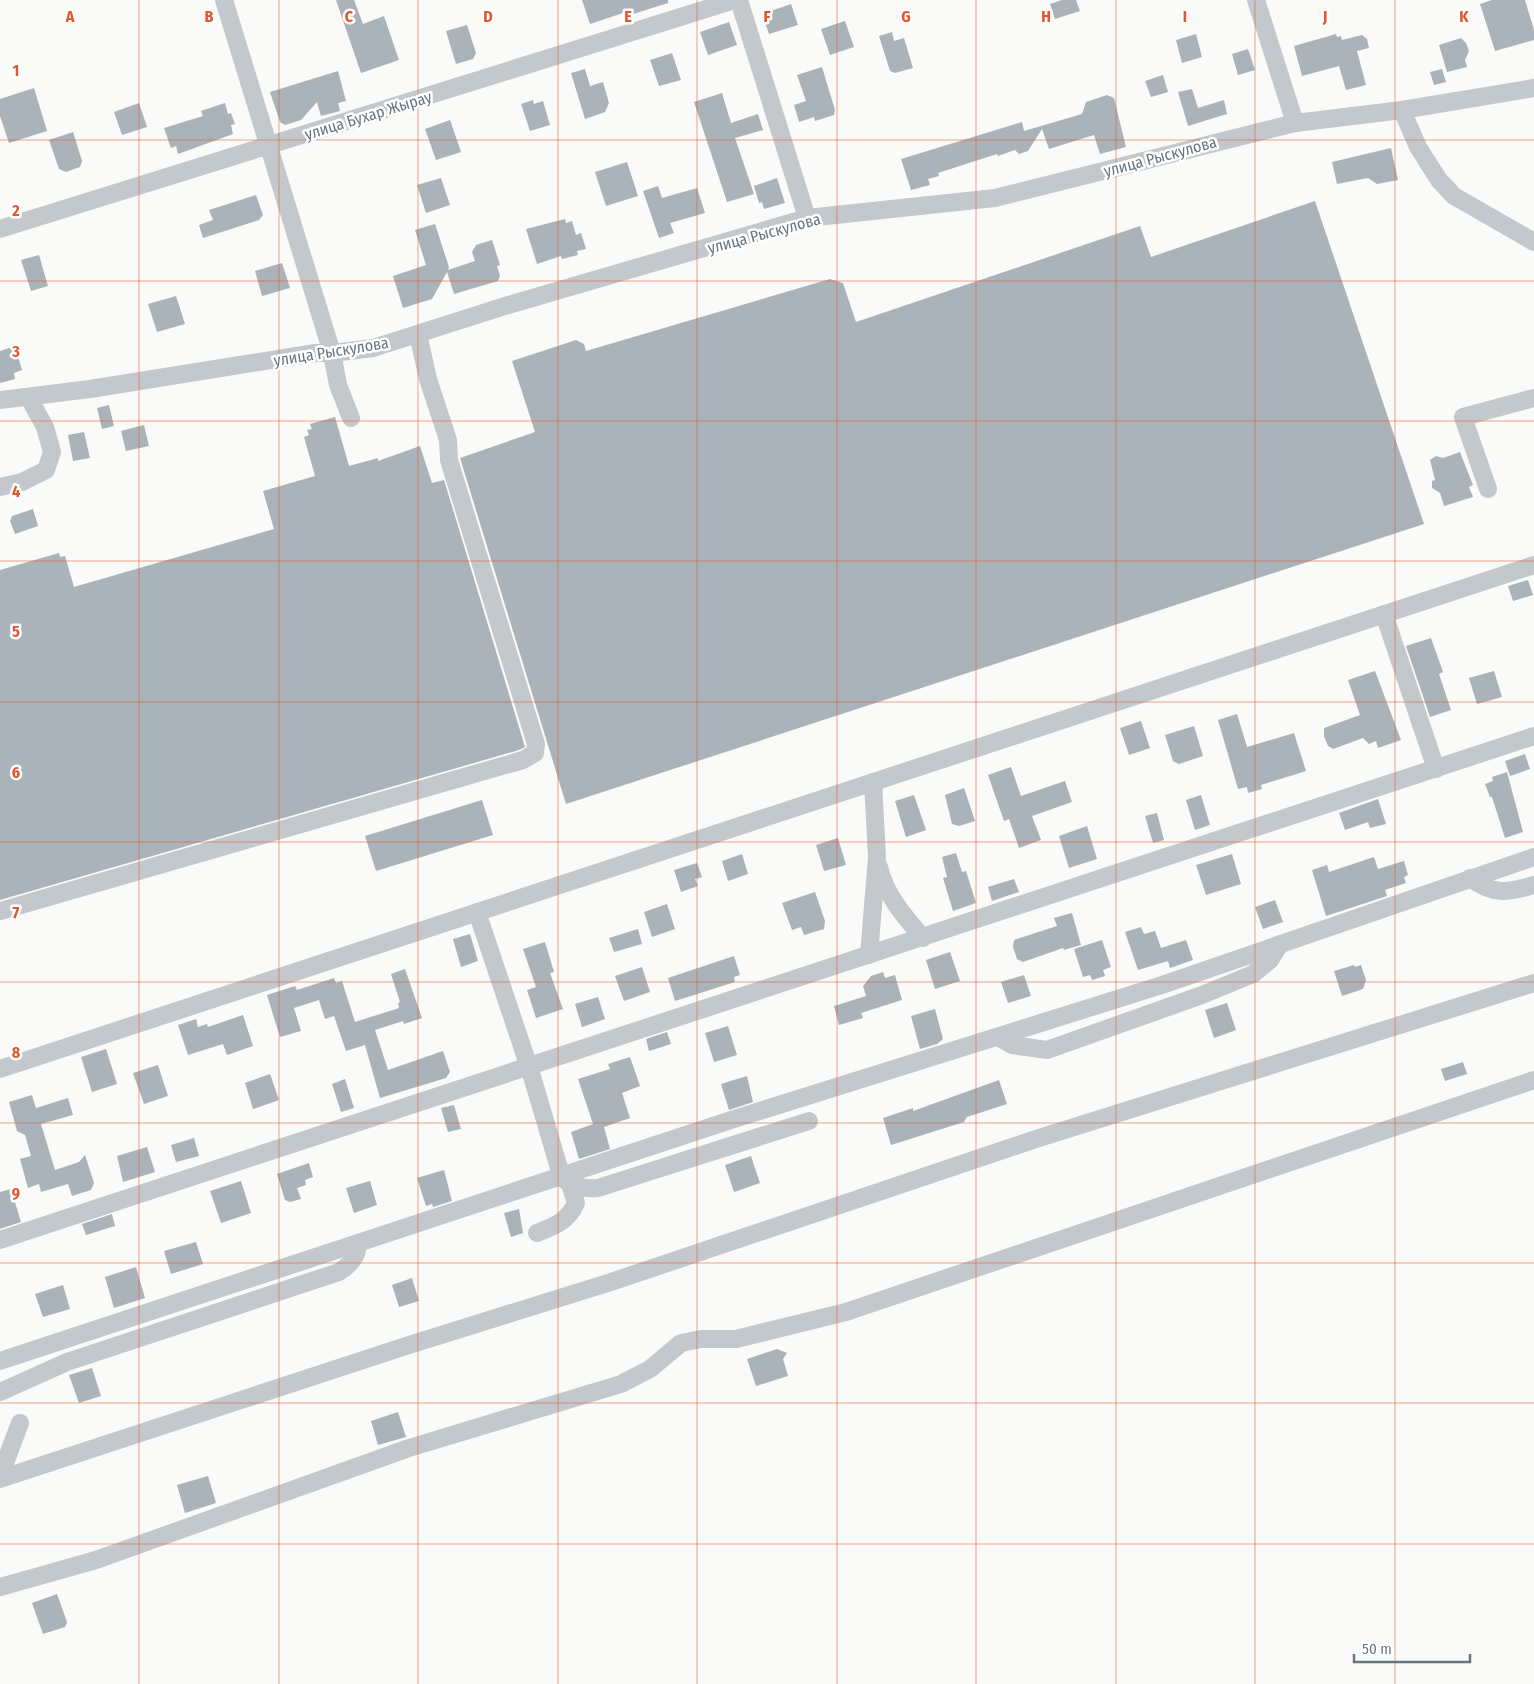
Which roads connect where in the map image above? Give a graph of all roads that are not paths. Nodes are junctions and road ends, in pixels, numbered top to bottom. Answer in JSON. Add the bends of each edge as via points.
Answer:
{"nodes":[{"id":1,"x":224,"y":0,"type":"edge"},
{"id":2,"x":735,"y":0,"type":"edge"},
{"id":3,"x":740,"y":0,"type":"edge"},
{"id":4,"x":1256,"y":0,"type":"edge"},
{"id":5,"x":1534,"y":88,"type":"edge"},
{"id":6,"x":1402,"y":110,"type":"junction"},
{"id":7,"x":1295,"y":123,"type":"junction"},
{"id":8,"x":270,"y":146,"type":"junction"},
{"id":9,"x":807,"y":218,"type":"junction"},
{"id":10,"x":0,"y":230,"type":"edge"},
{"id":11,"x":1534,"y":242,"type":"edge"},
{"id":12,"x":418,"y":334,"type":"junction"},
{"id":13,"x":332,"y":353,"type":"junction"},
{"id":14,"x":29,"y":398,"type":"junction"},
{"id":15,"x":1534,"y":398,"type":"edge"},
{"id":16,"x":0,"y":400,"type":"edge"},
{"id":17,"x":350,"y":418,"type":"dead end"},
{"id":18,"x":0,"y":487,"type":"edge"},
{"id":19,"x":1488,"y":489,"type":"dead end"},
{"id":20,"x":1534,"y":565,"type":"edge"},
{"id":21,"x":1384,"y":614,"type":"junction"},
{"id":22,"x":1534,"y":736,"type":"edge"},
{"id":23,"x":1436,"y":769,"type":"junction"},
{"id":24,"x":873,"y":782,"type":"junction"},
{"id":25,"x":877,"y":857,"type":"junction"},
{"id":26,"x":1534,"y":857,"type":"edge"},
{"id":27,"x":1470,"y":878,"type":"junction"},
{"id":28,"x":1534,"y":885,"type":"edge"},
{"id":29,"x":0,"y":911,"type":"edge"},
{"id":30,"x":477,"y":912,"type":"junction"},
{"id":31,"x":923,"y":938,"type":"junction"},
{"id":32,"x":1280,"y":944,"type":"junction"},
{"id":33,"x":869,"y":955,"type":"junction"},
{"id":34,"x":1534,"y":983,"type":"edge"},
{"id":35,"x":998,"y":1037,"type":"junction"},
{"id":36,"x":528,"y":1066,"type":"junction"},
{"id":37,"x":0,"y":1069,"type":"edge"},
{"id":38,"x":1534,"y":1080,"type":"edge"},
{"id":39,"x":809,"y":1121,"type":"dead end"},
{"id":40,"x":566,"y":1181,"type":"junction"},
{"id":41,"x":537,"y":1233,"type":"dead end"},
{"id":42,"x":0,"y":1240,"type":"edge"},
{"id":43,"x":358,"y":1244,"type":"junction"},
{"id":44,"x":0,"y":1361,"type":"edge"},
{"id":45,"x":0,"y":1392,"type":"edge"},
{"id":46,"x":20,"y":1423,"type":"dead end"},
{"id":47,"x":0,"y":1477,"type":"edge"},
{"id":48,"x":0,"y":1587,"type":"edge"}],
"edges":[{"from":1,"to":8,"type":"street"},
{"from":2,"to":8,"type":"street","name":"улица Бухар Жырау"},
{"from":3,"to":9,"type":"street"},
{"from":4,"to":7,"type":"street"},
{"from":5,"to":6,"type":"street","name":"улица Рыскулова"},
{"from":6,"to":7,"type":"street","name":"улица Рыскулова"},
{"from":6,"to":11,"type":"street","via":[[1418,147],[1439,180],[1454,196]]},
{"from":7,"to":9,"type":"street","name":"улица Рыскулова","via":[[995,198]]},
{"from":8,"to":10,"type":"street","name":"улица Бухар Жырау"},
{"from":8,"to":13,"type":"street"},
{"from":9,"to":12,"type":"street","name":"улица Рыскулова"},
{"from":12,"to":13,"type":"street","name":"улица Рыскулова","via":[[373,348]]},
{"from":12,"to":29,"type":"street","via":[[428,379],[448,440],[449,460],[536,744],[535,753],[523,760]]},
{"from":13,"to":14,"type":"street","name":"улица Рыскулова"},
{"from":13,"to":17,"type":"street","via":[[338,385]]},
{"from":14,"to":16,"type":"street","name":"улица Рыскулова"},
{"from":14,"to":18,"type":"street","via":[[45,426],[52,452],[46,470],[22,482]]},
{"from":15,"to":19,"type":"street","via":[[1463,417]]},
{"from":20,"to":21,"type":"street"},
{"from":21,"to":23,"type":"street"},
{"from":21,"to":24,"type":"street"},
{"from":22,"to":23,"type":"street"},
{"from":23,"to":31,"type":"street"},
{"from":24,"to":25,"type":"street"},
{"from":24,"to":30,"type":"street"},
{"from":25,"to":31,"type":"street","via":[[882,880],[896,906]]},
{"from":25,"to":33,"type":"street"},
{"from":26,"to":27,"type":"street"},
{"from":27,"to":28,"type":"street","via":[[1485,889],[1511,892]]},
{"from":27,"to":32,"type":"street"},
{"from":30,"to":36,"type":"street"},
{"from":30,"to":37,"type":"street"},
{"from":31,"to":33,"type":"street"},
{"from":32,"to":35,"type":"street"},
{"from":32,"to":35,"type":"street","via":[[1270,960],[1253,974],[1047,1050],[1012,1046]]},
{"from":33,"to":36,"type":"street"},
{"from":34,"to":47,"type":"street","via":[[1039,1138],[611,1282]]},
{"from":35,"to":40,"type":"street","via":[[731,1120]]},
{"from":36,"to":40,"type":"street"},
{"from":36,"to":42,"type":"street"},
{"from":38,"to":48,"type":"street","via":[[846,1312],[736,1340],[701,1339],[681,1343],[650,1369],[621,1384],[409,1448],[105,1557]]},
{"from":39,"to":40,"type":"street","via":[[598,1188],[584,1189]]},
{"from":40,"to":41,"type":"street","via":[[576,1203],[571,1215],[556,1226]]},
{"from":40,"to":43,"type":"street"},
{"from":43,"to":44,"type":"street"},
{"from":43,"to":45,"type":"street","via":[[358,1253],[350,1265],[339,1272],[67,1362]]},
{"from":46,"to":47,"type":"street"}]}
